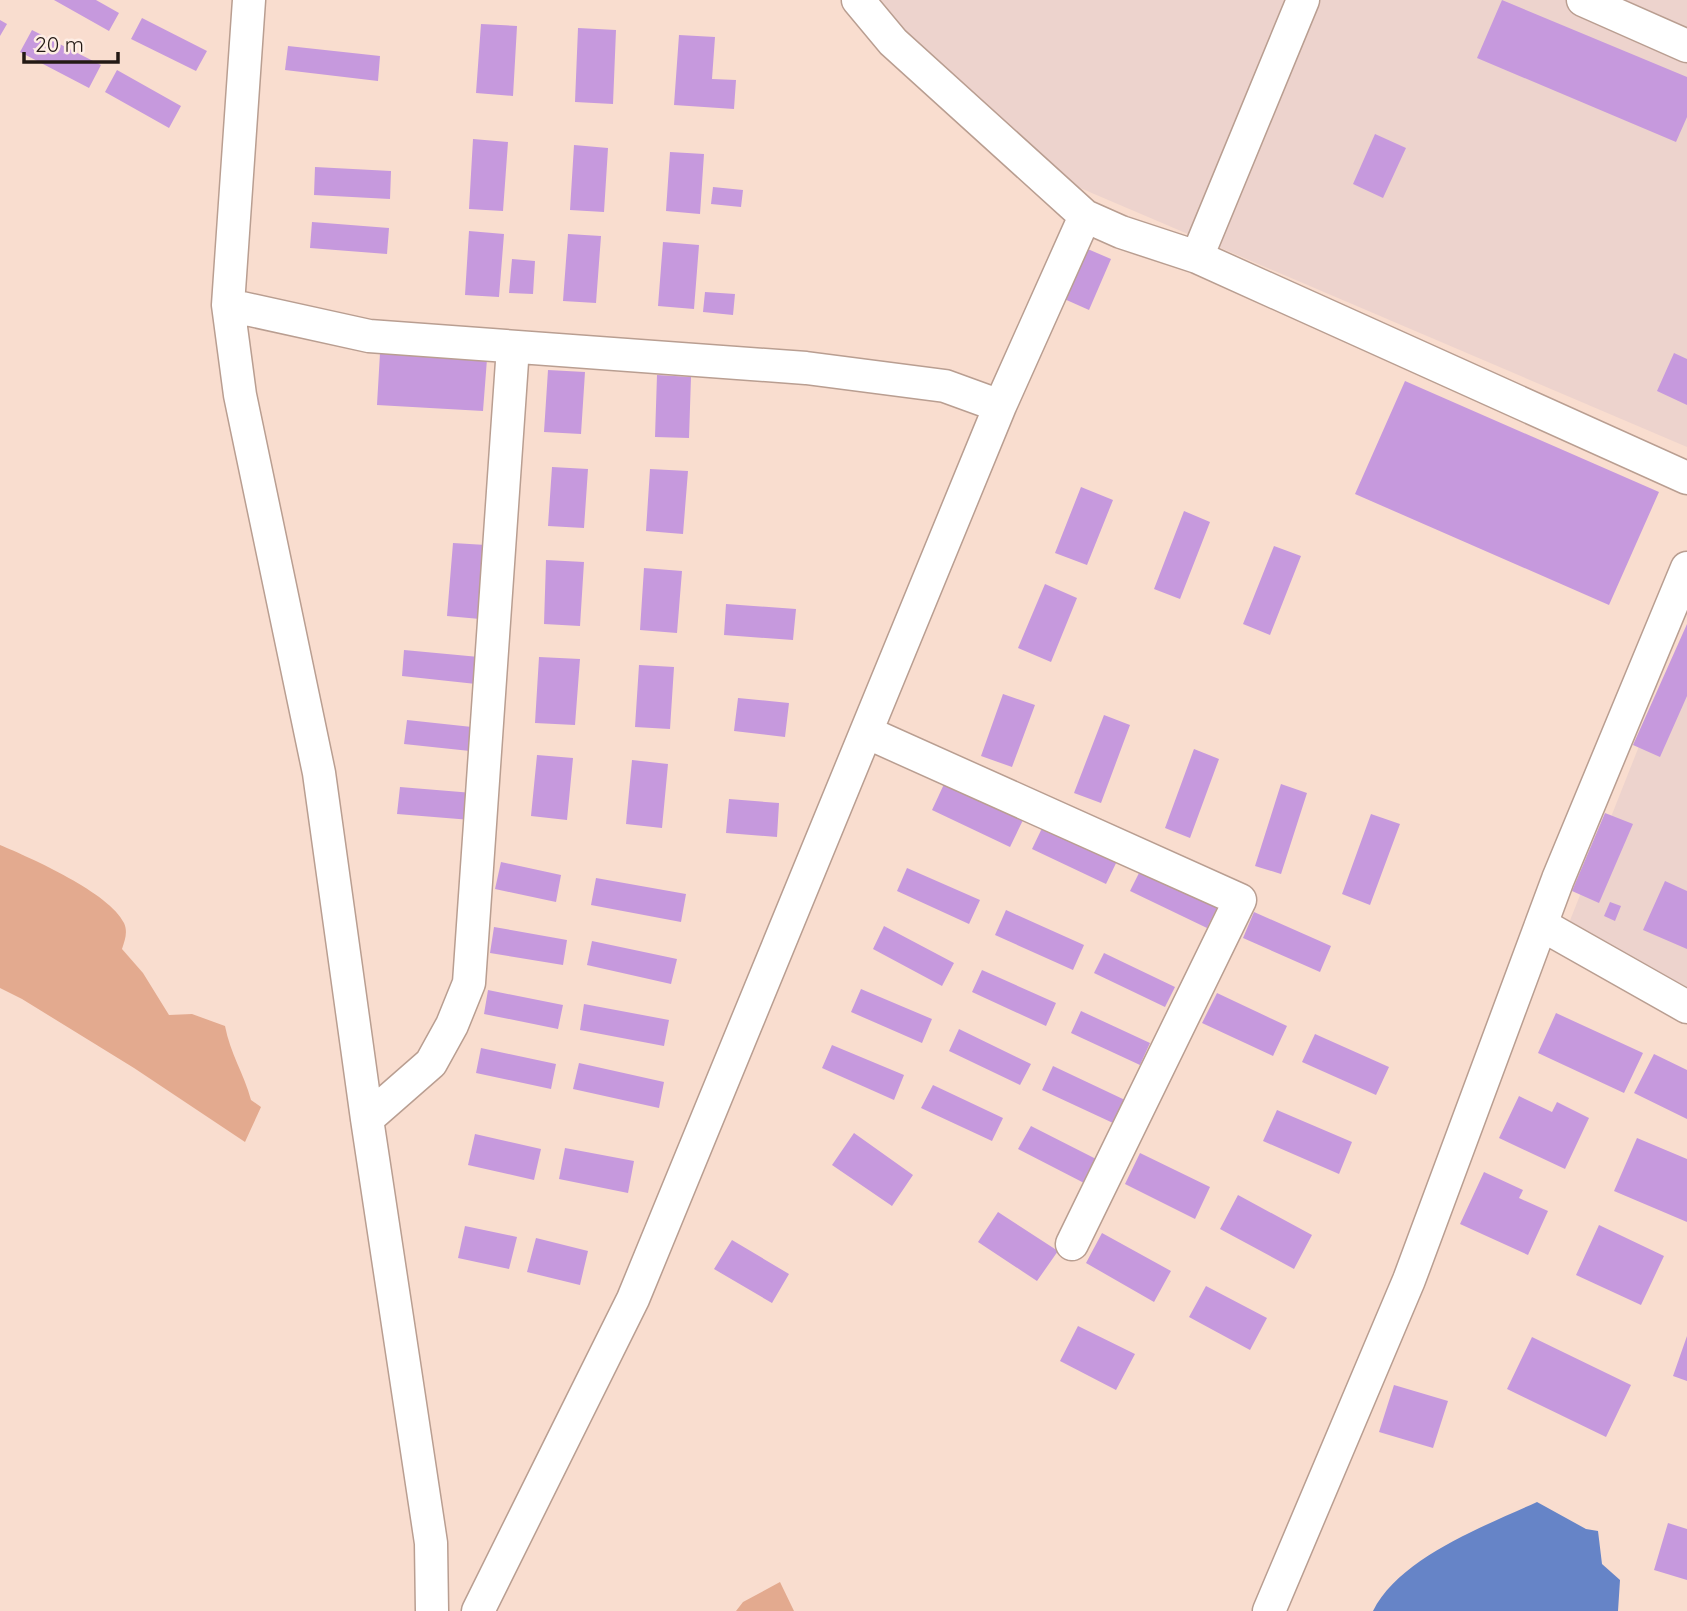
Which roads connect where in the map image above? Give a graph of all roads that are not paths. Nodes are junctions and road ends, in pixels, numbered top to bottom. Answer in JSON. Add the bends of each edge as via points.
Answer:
{"nodes":[{"id":1,"x":250,"y":0,"type":"edge"},
{"id":2,"x":858,"y":0,"type":"edge"},
{"id":3,"x":1303,"y":0,"type":"edge"},
{"id":4,"x":1583,"y":0,"type":"edge"},
{"id":5,"x":1687,"y":46,"type":"edge"},
{"id":6,"x":1085,"y":216,"type":"junction"},
{"id":7,"x":1198,"y":257,"type":"junction"},
{"id":8,"x":228,"y":305,"type":"junction"},
{"id":9,"x":513,"y":347,"type":"junction"},
{"id":10,"x":1000,"y":406,"type":"junction"},
{"id":11,"x":1687,"y":478,"type":"edge"},
{"id":12,"x":1687,"y":568,"type":"edge"},
{"id":13,"x":866,"y":732,"type":"junction"},
{"id":14,"x":1542,"y":925,"type":"junction"},
{"id":15,"x":1687,"y":1007,"type":"edge"},
{"id":16,"x":367,"y":1119,"type":"junction"},
{"id":17,"x":1072,"y":1244,"type":"dead end"},
{"id":18,"x":432,"y":1611,"type":"edge"},
{"id":19,"x":478,"y":1611,"type":"edge"},
{"id":20,"x":1269,"y":1611,"type":"edge"}],
"edges":[{"from":1,"to":8,"type":"street"},
{"from":2,"to":6,"type":"street","via":[[893,42]]},
{"from":3,"to":7,"type":"street"},
{"from":4,"to":5,"type":"street"},
{"from":6,"to":7,"type":"street"},
{"from":6,"to":10,"type":"street"},
{"from":7,"to":11,"type":"street"},
{"from":8,"to":9,"type":"street","via":[[369,336]]},
{"from":8,"to":16,"type":"street","via":[[240,395],[319,773]]},
{"from":9,"to":10,"type":"street","via":[[806,368],[945,386]]},
{"from":9,"to":16,"type":"street","via":[[469,983],[430,1063]]},
{"from":10,"to":13,"type":"street"},
{"from":12,"to":14,"type":"street"},
{"from":13,"to":17,"type":"street","via":[[1240,900]]},
{"from":13,"to":19,"type":"street","via":[[632,1299]]},
{"from":14,"to":15,"type":"street"},
{"from":14,"to":20,"type":"street","via":[[1409,1280]]},
{"from":16,"to":18,"type":"street","via":[[431,1543]]}]}
